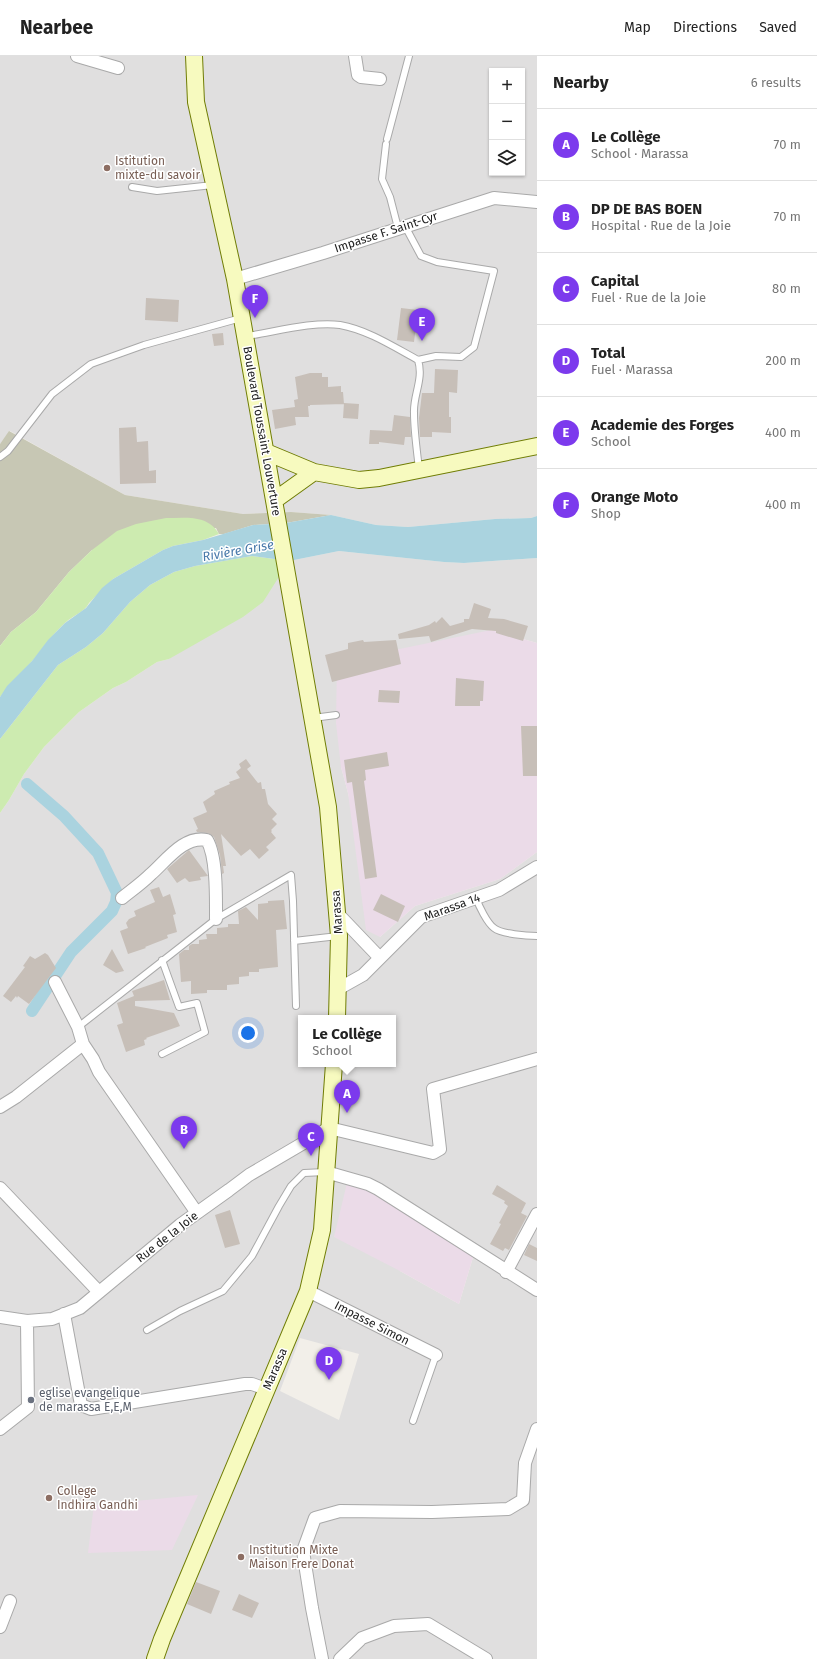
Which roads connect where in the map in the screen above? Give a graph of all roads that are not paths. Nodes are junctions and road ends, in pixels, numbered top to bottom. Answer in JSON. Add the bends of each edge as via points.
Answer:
{"nodes":[{"id":1,"x":77,"y":56,"type":"edge"},
{"id":2,"x":194,"y":56,"type":"edge"},
{"id":3,"x":355,"y":56,"type":"edge"},
{"id":4,"x":409,"y":56,"type":"edge"},
{"id":5,"x":118,"y":68,"type":"dead end"},
{"id":6,"x":380,"y":79,"type":"dead end"},
{"id":7,"x":215,"y":184,"type":"junction"},
{"id":8,"x":132,"y":187,"type":"dead end"},
{"id":9,"x":537,"y":202,"type":"edge"},
{"id":10,"x":402,"y":227,"type":"junction"},
{"id":11,"x":236,"y":279,"type":"junction"},
{"id":12,"x":242,"y":318,"type":"junction"},
{"id":13,"x":245,"y":337,"type":"junction"},
{"id":14,"x":418,"y":360,"type":"junction"},
{"id":15,"x":537,"y":446,"type":"edge"},
{"id":16,"x":266,"y":452,"type":"junction"},
{"id":17,"x":0,"y":458,"type":"edge"},
{"id":18,"x":419,"y":471,"type":"junction"},
{"id":19,"x":314,"y":472,"type":"junction"},
{"id":20,"x":276,"y":503,"type":"junction"},
{"id":21,"x":336,"y":716,"type":"dead end"},
{"id":22,"x":313,"y":718,"type":"junction"},
{"id":23,"x":328,"y":807,"type":"joint"},
{"id":24,"x":537,"y":867,"type":"edge"},
{"id":25,"x":122,"y":898,"type":"dead end"},
{"id":26,"x":476,"y":898,"type":"junction"},
{"id":27,"x":337,"y":913,"type":"junction"},
{"id":28,"x":216,"y":919,"type":"junction"},
{"id":29,"x":339,"y":936,"type":"junction"},
{"id":30,"x":537,"y":936,"type":"edge"},
{"id":31,"x":294,"y":941,"type":"junction"},
{"id":32,"x":380,"y":958,"type":"junction"},
{"id":33,"x":162,"y":960,"type":"junction"},
{"id":34,"x":55,"y":982,"type":"dead end"},
{"id":35,"x":338,"y":989,"type":"junction"},
{"id":36,"x":296,"y":1006,"type":"dead end"},
{"id":37,"x":337,"y":1015,"type":"edge"},
{"id":38,"x":78,"y":1027,"type":"junction"},
{"id":39,"x":83,"y":1044,"type":"junction"},
{"id":40,"x":162,"y":1054,"type":"dead end"},
{"id":41,"x":537,"y":1059,"type":"edge"},
{"id":42,"x":334,"y":1067,"type":"edge"},
{"id":43,"x":0,"y":1107,"type":"edge"},
{"id":44,"x":329,"y":1128,"type":"junction"},
{"id":45,"x":326,"y":1172,"type":"junction"},
{"id":46,"x":0,"y":1188,"type":"edge"},
{"id":47,"x":197,"y":1213,"type":"junction"},
{"id":48,"x":537,"y":1214,"type":"edge"},
{"id":49,"x":506,"y":1272,"type":"junction"},
{"id":50,"x":537,"y":1290,"type":"edge"},
{"id":51,"x":308,"y":1291,"type":"junction"},
{"id":52,"x":99,"y":1292,"type":"junction"},
{"id":53,"x":64,"y":1314,"type":"junction"},
{"id":54,"x":0,"y":1316,"type":"edge"},
{"id":55,"x":27,"y":1321,"type":"junction"},
{"id":56,"x":147,"y":1330,"type":"dead end"},
{"id":57,"x":436,"y":1355,"type":"joint"},
{"id":58,"x":266,"y":1389,"type":"junction"},
{"id":59,"x":413,"y":1421,"type":"dead end"},
{"id":60,"x":0,"y":1429,"type":"edge"},
{"id":61,"x":537,"y":1429,"type":"edge"},
{"id":62,"x":10,"y":1601,"type":"dead end"},
{"id":63,"x":0,"y":1627,"type":"edge"},
{"id":64,"x":155,"y":1659,"type":"edge"},
{"id":65,"x":322,"y":1659,"type":"edge"},
{"id":66,"x":340,"y":1659,"type":"edge"},
{"id":67,"x":486,"y":1659,"type":"edge"}],
"edges":[{"from":1,"to":5,"type":"street"},
{"from":2,"to":7,"type":"main road","name":"Boulevard Toussaint Louverture","via":[[196,102]]},
{"from":3,"to":6,"type":"street","via":[[358,75]]},
{"from":4,"to":10,"type":"lane","via":[[387,142],[382,179]]},
{"from":7,"to":8,"type":"lane","via":[[157,191]]},
{"from":7,"to":11,"type":"main road","name":"Boulevard Toussaint Louverture"},
{"from":9,"to":10,"type":"street","name":"Impasse F. Saint-Cyr","via":[[494,198]]},
{"from":10,"to":11,"type":"street","name":"Impasse F. Saint-Cyr"},
{"from":10,"to":14,"type":"lane","via":[[421,256],[437,262],[494,271],[474,348],[461,357],[436,356]]},
{"from":11,"to":12,"type":"main road","name":"Boulevard Toussaint Louverture"},
{"from":12,"to":13,"type":"main road","name":"Boulevard Toussaint Louverture"},
{"from":12,"to":17,"type":"lane","via":[[144,345],[91,364],[52,394]]},
{"from":13,"to":14,"type":"lane","via":[[317,325],[340,325],[357,330]]},
{"from":13,"to":16,"type":"main road","name":"Boulevard Toussaint Louverture"},
{"from":14,"to":18,"type":"lane","via":[[421,369],[414,411]]},
{"from":15,"to":18,"type":"main road"},
{"from":16,"to":19,"type":"main road"},
{"from":16,"to":20,"type":"main road","name":"Boulevard Toussaint Louverture"},
{"from":18,"to":19,"type":"main road","via":[[359,480]]},
{"from":19,"to":20,"type":"main road"},
{"from":20,"to":22,"type":"main road","name":"Boulevard Toussaint Louverture"},
{"from":21,"to":22,"type":"lane"},
{"from":22,"to":23,"type":"main road","name":"Boulevard Toussaint Louverture"},
{"from":23,"to":27,"type":"main road","name":"Marassa"},
{"from":24,"to":26,"type":"street","name":"Marassa 14","via":[[500,890]]},
{"from":25,"to":28,"type":"street","via":[[141,884],[178,848],[201,839],[207,840],[212,854],[216,888]]},
{"from":26,"to":30,"type":"lane","via":[[494,929],[520,936]]},
{"from":26,"to":32,"type":"street","name":"Marassa 14","via":[[421,917]]},
{"from":27,"to":29,"type":"main road","name":"Marassa"},
{"from":27,"to":32,"type":"street"},
{"from":28,"to":31,"type":"lane","via":[[291,875]]},
{"from":28,"to":33,"type":"lane"},
{"from":29,"to":31,"type":"lane"},
{"from":29,"to":35,"type":"main road","name":"Marassa"},
{"from":31,"to":36,"type":"lane"},
{"from":32,"to":35,"type":"street","name":"Marassa 14","via":[[363,975]]},
{"from":33,"to":38,"type":"lane"},
{"from":33,"to":40,"type":"lane","via":[[179,1007],[196,1003],[205,1032]]},
{"from":34,"to":38,"type":"street"},
{"from":35,"to":37,"type":"main road","name":"Marassa"},
{"from":38,"to":39,"type":"street"},
{"from":39,"to":43,"type":"street"},
{"from":39,"to":47,"type":"street","via":[[99,1072]]},
{"from":41,"to":44,"type":"street","via":[[433,1089],[440,1149],[433,1153]]},
{"from":42,"to":44,"type":"main road","name":"Marassa"},
{"from":44,"to":45,"type":"main road","name":"Marassa"},
{"from":44,"to":47,"type":"street","name":"Rue de la Joie","via":[[250,1175]]},
{"from":45,"to":49,"type":"street","via":[[378,1189]]},
{"from":45,"to":51,"type":"main road","name":"Marassa","via":[[322,1230]]},
{"from":45,"to":56,"type":"lane","via":[[304,1173],[291,1186],[252,1256],[223,1291]]},
{"from":46,"to":52,"type":"street"},
{"from":47,"to":52,"type":"street","name":"Rue de la Joie"},
{"from":48,"to":49,"type":"street"},
{"from":49,"to":50,"type":"street"},
{"from":51,"to":57,"type":"street","name":"Impasse Simon"},
{"from":51,"to":58,"type":"main road","name":"Marassa"},
{"from":52,"to":53,"type":"street","name":"Rue de la Joie","via":[[80,1308]]},
{"from":53,"to":55,"type":"street","name":"Rue de la Joie","via":[[52,1319]]},
{"from":53,"to":58,"type":"street","via":[[81,1405],[84,1407],[91,1409],[245,1384]]},
{"from":54,"to":55,"type":"street","name":"Rue de la Joie"},
{"from":55,"to":60,"type":"street","via":[[28,1407]]},
{"from":57,"to":59,"type":"lane"},
{"from":58,"to":64,"type":"main road","name":"Marassa"},
{"from":61,"to":65,"type":"street","via":[[525,1463],[523,1500],[508,1509],[432,1512],[340,1510],[315,1518],[303,1551]]},
{"from":62,"to":63,"type":"street"},
{"from":66,"to":67,"type":"street","via":[[362,1638],[394,1626],[428,1624]]}]}
